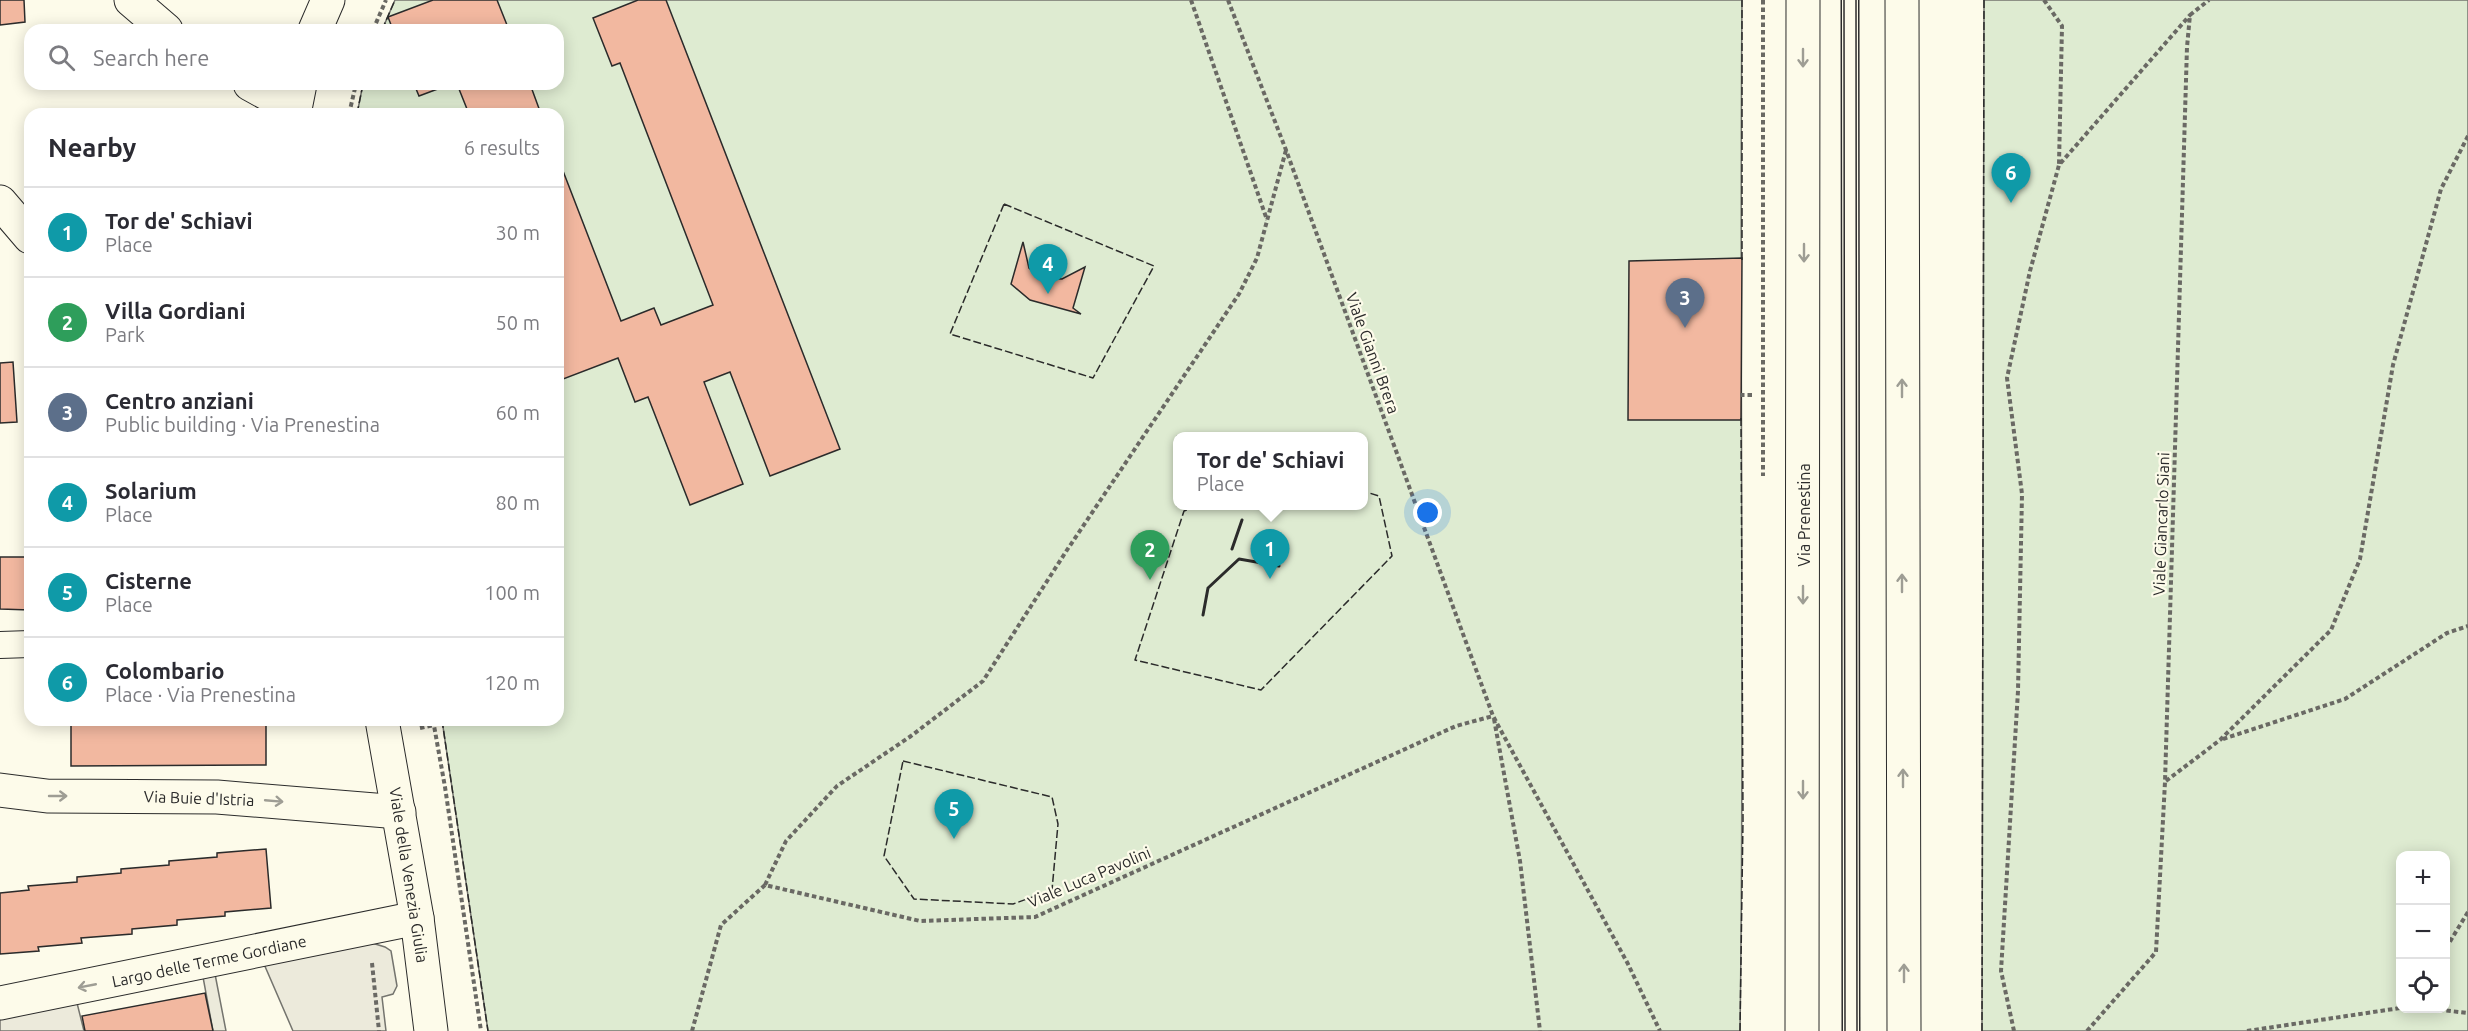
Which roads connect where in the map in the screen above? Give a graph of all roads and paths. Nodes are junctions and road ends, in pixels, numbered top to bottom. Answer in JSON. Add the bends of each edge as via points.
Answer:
{"nodes":[{"id":1,"x":131,"y":0,"type":"edge"},
{"id":2,"x":328,"y":0,"type":"edge"},
{"id":3,"x":386,"y":0,"type":"edge"},
{"id":4,"x":1191,"y":0,"type":"edge"},
{"id":5,"x":1228,"y":0,"type":"edge"},
{"id":6,"x":1803,"y":0,"type":"edge"},
{"id":7,"x":1850,"y":0,"type":"edge"},
{"id":8,"x":1902,"y":0,"type":"edge"},
{"id":9,"x":2044,"y":0,"type":"edge"},
{"id":10,"x":2209,"y":0,"type":"edge"},
{"id":11,"x":2190,"y":15,"type":"junction"},
{"id":12,"x":159,"y":24,"type":"edge"},
{"id":13,"x":318,"y":24,"type":"edge"},
{"id":14,"x":376,"y":24,"type":"edge"},
{"id":15,"x":265,"y":90,"type":"edge"},
{"id":16,"x":355,"y":90,"type":"edge"},
{"id":17,"x":296,"y":102,"type":"edge"},
{"id":18,"x":350,"y":108,"type":"edge"},
{"id":19,"x":2468,"y":136,"type":"edge"},
{"id":20,"x":1287,"y":150,"type":"junction"},
{"id":21,"x":2059,"y":165,"type":"junction"},
{"id":22,"x":0,"y":202,"type":"edge"},
{"id":23,"x":1268,"y":222,"type":"junction"},
{"id":24,"x":24,"y":230,"type":"edge"},
{"id":25,"x":1740,"y":395,"type":"dead end"},
{"id":26,"x":1753,"y":395,"type":"dead end"},
{"id":27,"x":2468,"y":626,"type":"edge"},
{"id":28,"x":24,"y":644,"type":"edge"},
{"id":29,"x":0,"y":645,"type":"edge"},
{"id":30,"x":1493,"y":716,"type":"junction"},
{"id":31,"x":383,"y":726,"type":"edge"},
{"id":32,"x":425,"y":726,"type":"edge"},
{"id":33,"x":434,"y":726,"type":"edge"},
{"id":34,"x":414,"y":730,"type":"dead end"},
{"id":35,"x":2220,"y":740,"type":"junction"},
{"id":36,"x":2165,"y":782,"type":"junction"},
{"id":37,"x":0,"y":790,"type":"edge"},
{"id":38,"x":399,"y":812,"type":"junction"},
{"id":39,"x":765,"y":885,"type":"junction"},
{"id":40,"x":2468,"y":912,"type":"edge"},
{"id":41,"x":417,"y":918,"type":"junction"},
{"id":42,"x":2450,"y":940,"type":"edge"},
{"id":43,"x":371,"y":960,"type":"dead end"},
{"id":44,"x":0,"y":1003,"type":"edge"},
{"id":45,"x":2396,"y":1009,"type":"edge"},
{"id":46,"x":2450,"y":1011,"type":"edge"},
{"id":47,"x":2468,"y":1013,"type":"edge"},
{"id":48,"x":379,"y":1031,"type":"edge"},
{"id":49,"x":431,"y":1031,"type":"edge"},
{"id":50,"x":481,"y":1031,"type":"edge"},
{"id":51,"x":692,"y":1031,"type":"edge"},
{"id":52,"x":1540,"y":1031,"type":"edge"},
{"id":53,"x":1660,"y":1031,"type":"edge"},
{"id":54,"x":1802,"y":1031,"type":"edge"},
{"id":55,"x":1851,"y":1031,"type":"edge"},
{"id":56,"x":1904,"y":1031,"type":"edge"},
{"id":57,"x":2014,"y":1031,"type":"edge"},
{"id":58,"x":2087,"y":1031,"type":"edge"},
{"id":59,"x":2247,"y":1031,"type":"edge"}],
"edges":[{"from":1,"to":12,"type":"main road"},
{"from":2,"to":13,"type":"main road"},
{"from":3,"to":14,"type":"path"},
{"from":4,"to":23,"type":"path"},
{"from":5,"to":20,"type":"path","name":"Viale Gianni Brera"},
{"from":6,"to":54,"type":"main road","name":"Via Prenestina","one_way":true},
{"from":7,"to":55,"type":"lane"},
{"from":56,"to":8,"type":"main road","one_way":true},
{"from":9,"to":21,"type":"path","via":[[2062,26]]},
{"from":10,"to":11,"type":"path"},
{"from":11,"to":21,"type":"path"},
{"from":11,"to":36,"type":"path","name":"Viale Giancarlo Siani"},
{"from":15,"to":17,"type":"main road"},
{"from":16,"to":18,"type":"path"},
{"from":19,"to":35,"type":"path","via":[[2441,189],[2393,365],[2360,558],[2331,630]]},
{"from":20,"to":23,"type":"path"},
{"from":20,"to":30,"type":"path","name":"Viale Gianni Brera"},
{"from":21,"to":57,"type":"path","via":[[2030,271],[2007,378],[2022,494],[2018,692],[2001,971]]},
{"from":22,"to":24,"type":"main road"},
{"from":23,"to":39,"type":"path","via":[[1257,258],[1239,294],[983,681],[837,786],[786,841]]},
{"from":25,"to":26,"type":"path"},
{"from":27,"to":35,"type":"path","via":[[2447,633],[2345,699]]},
{"from":28,"to":29,"type":"street"},
{"from":30,"to":39,"type":"path","name":"Viale Luca Pavolini","via":[[1456,726],[1035,916],[920,921]]},
{"from":30,"to":52,"type":"path","via":[[1520,861]]},
{"from":30,"to":53,"type":"path","via":[[1629,964]]},
{"from":31,"to":38,"type":"main road","name":"Viale della Venezia Giulia"},
{"from":32,"to":34,"type":"path"},
{"from":33,"to":50,"type":"path"},
{"from":35,"to":36,"type":"path"},
{"from":36,"to":58,"type":"path","name":"Viale Giancarlo Siani","via":[[2157,952]]},
{"from":37,"to":38,"type":"main road","name":"Via Buie d'Istria","one_way":true,"via":[[47,796],[217,796]]},
{"from":38,"to":41,"type":"main road","name":"Viale della Venezia Giulia"},
{"from":39,"to":51,"type":"path","via":[[721,925]]},
{"from":40,"to":42,"type":"path"},
{"from":41,"to":44,"type":"main road","name":"Largo delle Terme Gordiane","one_way":true},
{"from":41,"to":49,"type":"main road","name":"Viale della Venezia Giulia"},
{"from":43,"to":48,"type":"path"},
{"from":45,"to":59,"type":"path"},
{"from":46,"to":47,"type":"path"}]}
